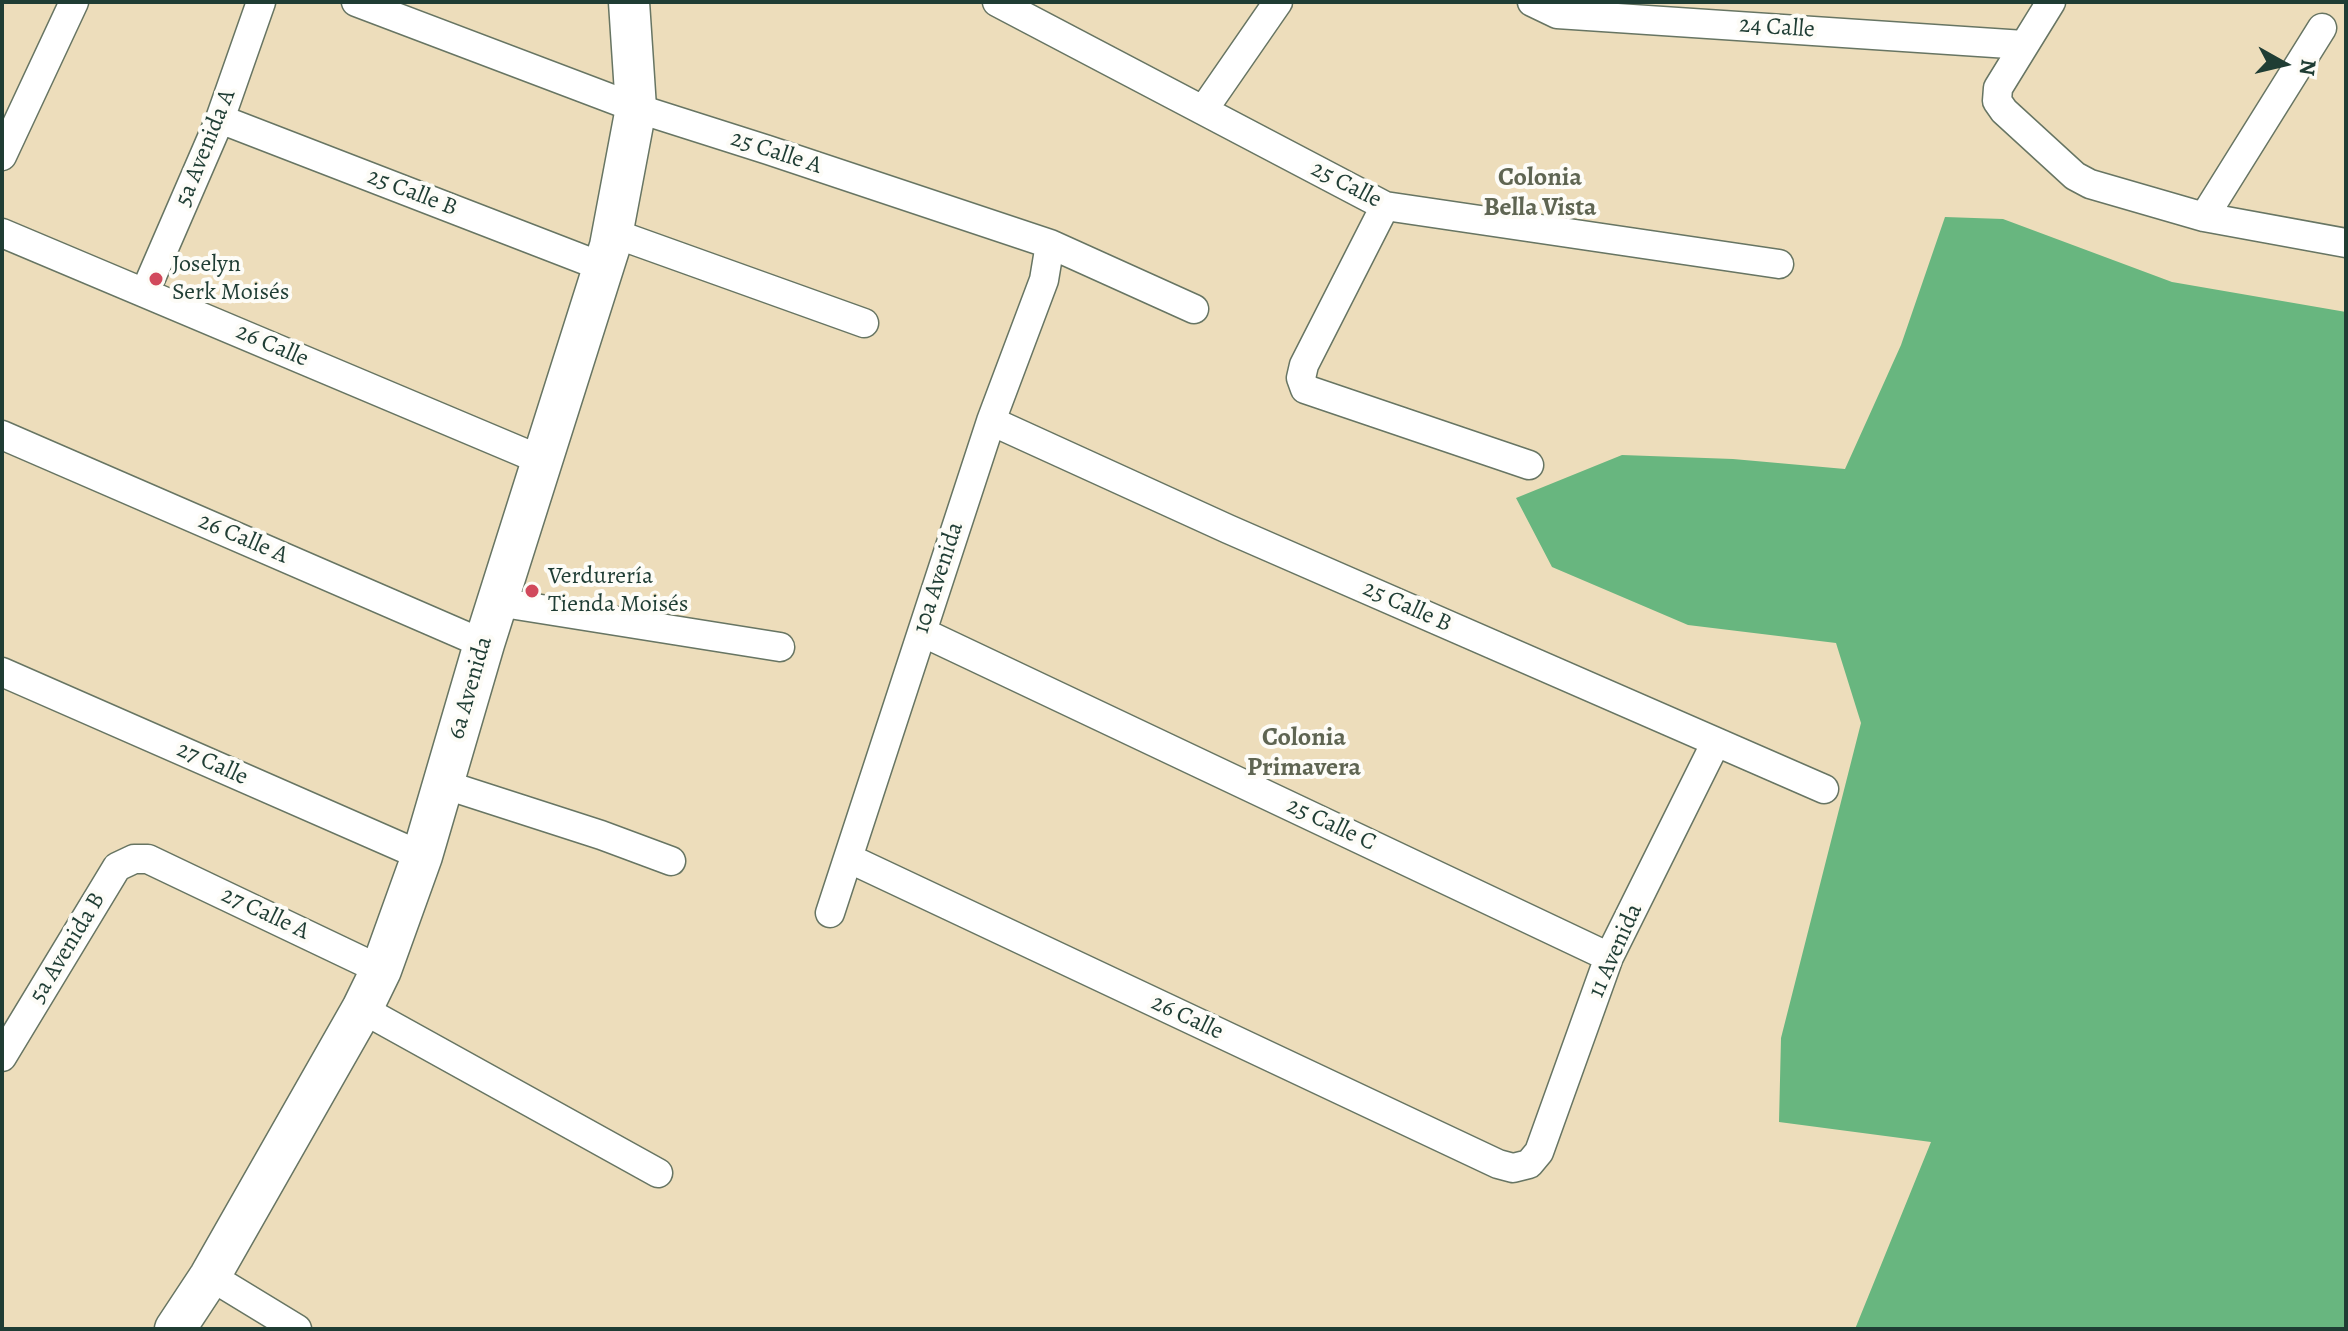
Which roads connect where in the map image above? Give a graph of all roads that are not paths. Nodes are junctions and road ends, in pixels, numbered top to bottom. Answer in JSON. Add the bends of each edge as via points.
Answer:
{"nodes":[{"id":1,"x":74,"y":2,"type":"edge"},
{"id":2,"x":261,"y":2,"type":"edge"},
{"id":3,"x":356,"y":2,"type":"edge"},
{"id":4,"x":629,"y":2,"type":"edge"},
{"id":5,"x":997,"y":2,"type":"edge"},
{"id":6,"x":1278,"y":2,"type":"edge"},
{"id":7,"x":2051,"y":2,"type":"edge"},
{"id":8,"x":1550,"y":6,"type":"edge"},
{"id":9,"x":2322,"y":28,"type":"dead end"},
{"id":10,"x":2024,"y":45,"type":"junction"},
{"id":11,"x":636,"y":108,"type":"junction"},
{"id":12,"x":1204,"y":109,"type":"junction"},
{"id":13,"x":220,"y":119,"type":"junction"},
{"id":14,"x":2,"y":156,"type":"edge"},
{"id":15,"x":1385,"y":206,"type":"junction"},
{"id":16,"x":2204,"y":217,"type":"junction"},
{"id":17,"x":2,"y":233,"type":"edge"},
{"id":18,"x":2346,"y":243,"type":"edge"},
{"id":19,"x":1050,"y":244,"type":"junction"},
{"id":20,"x":608,"y":250,"type":"junction"},
{"id":21,"x":1779,"y":264,"type":"dead end"},
{"id":22,"x":145,"y":292,"type":"junction"},
{"id":23,"x":1194,"y":309,"type":"dead end"},
{"id":24,"x":864,"y":323,"type":"dead end"},
{"id":25,"x":991,"y":421,"type":"junction"},
{"id":26,"x":2,"y":435,"type":"edge"},
{"id":27,"x":541,"y":460,"type":"junction"},
{"id":28,"x":1529,"y":465,"type":"dead end"},
{"id":29,"x":497,"y":602,"type":"junction"},
{"id":30,"x":922,"y":632,"type":"junction"},
{"id":31,"x":484,"y":644,"type":"junction"},
{"id":32,"x":780,"y":647,"type":"dead end"},
{"id":33,"x":2,"y":672,"type":"edge"},
{"id":34,"x":1716,"y":742,"type":"junction"},
{"id":35,"x":443,"y":784,"type":"junction"},
{"id":36,"x":1824,"y":789,"type":"dead end"},
{"id":37,"x":422,"y":856,"type":"junction"},
{"id":38,"x":848,"y":858,"type":"junction"},
{"id":39,"x":148,"y":859,"type":"joint"},
{"id":40,"x":671,"y":861,"type":"dead end"},
{"id":41,"x":830,"y":913,"type":"dead end"},
{"id":42,"x":1609,"y":957,"type":"junction"},
{"id":43,"x":381,"y":970,"type":"junction"},
{"id":44,"x":362,"y":1009,"type":"junction"},
{"id":45,"x":3,"y":1054,"type":"edge"},
{"id":46,"x":1529,"y":1164,"type":"joint"},
{"id":47,"x":658,"y":1173,"type":"dead end"},
{"id":48,"x":210,"y":1276,"type":"junction"},
{"id":49,"x":175,"y":1329,"type":"edge"},
{"id":50,"x":297,"y":1329,"type":"edge"}],
"edges":[{"from":1,"to":14,"type":"street"},
{"from":2,"to":13,"type":"street","name":"5a Avenida A"},
{"from":3,"to":11,"type":"street","name":"25 Calle A"},
{"from":4,"to":11,"type":"street","name":"6a Avenida"},
{"from":5,"to":12,"type":"street","name":"25 Calle"},
{"from":6,"to":12,"type":"street"},
{"from":7,"to":10,"type":"street"},
{"from":8,"to":10,"type":"street","name":"24 Calle"},
{"from":9,"to":16,"type":"street"},
{"from":10,"to":16,"type":"street","via":[[1998,88],[1997,101],[2004,111],[2090,184]]},
{"from":11,"to":19,"type":"street","name":"25 Calle A"},
{"from":11,"to":20,"type":"street","name":"6a Avenida"},
{"from":12,"to":15,"type":"street","name":"25 Calle"},
{"from":13,"to":20,"type":"street","name":"25 Calle B"},
{"from":13,"to":22,"type":"street","name":"5a Avenida A"},
{"from":15,"to":21,"type":"street","name":"25 Calle"},
{"from":15,"to":28,"type":"street","via":[[1304,365],[1305,389]]},
{"from":16,"to":18,"type":"street"},
{"from":17,"to":22,"type":"street","name":"26 Calle"},
{"from":19,"to":23,"type":"street","name":"25 Calle A"},
{"from":19,"to":25,"type":"street","name":"10a Avenida","via":[[1044,280]]},
{"from":20,"to":24,"type":"street","name":"25 Calle B"},
{"from":20,"to":27,"type":"street","name":"6a Avenida"},
{"from":22,"to":27,"type":"street","name":"26 Calle"},
{"from":25,"to":30,"type":"street","name":"10a Avenida"},
{"from":25,"to":34,"type":"street","name":"25 Calle B"},
{"from":26,"to":31,"type":"street","name":"26 Calle A"},
{"from":27,"to":29,"type":"street","name":"6a Avenida"},
{"from":29,"to":31,"type":"street","name":"6a Avenida"},
{"from":29,"to":32,"type":"street"},
{"from":30,"to":38,"type":"street","name":"10a Avenida"},
{"from":30,"to":42,"type":"street","name":"25 Calle C"},
{"from":31,"to":35,"type":"street","name":"6a Avenida"},
{"from":33,"to":37,"type":"street","name":"27 Calle"},
{"from":34,"to":36,"type":"street","name":"25 Calle B"},
{"from":34,"to":42,"type":"street","name":"11 Avenida"},
{"from":35,"to":37,"type":"street","name":"6a Avenida"},
{"from":35,"to":40,"type":"street"},
{"from":37,"to":43,"type":"street","name":"6a Avenida"},
{"from":38,"to":41,"type":"street","name":"10a Avenida"},
{"from":38,"to":46,"type":"street","name":"26 Calle","via":[[1498,1164]]},
{"from":39,"to":43,"type":"street","name":"27 Calle A"},
{"from":39,"to":45,"type":"street","name":"5a Avenida B","via":[[117,867]]},
{"from":42,"to":46,"type":"street","name":"11 Avenida","via":[[1539,1152]]},
{"from":43,"to":44,"type":"street","name":"6a Avenida"},
{"from":44,"to":47,"type":"street"},
{"from":44,"to":48,"type":"street","name":"6a Avenida"},
{"from":48,"to":49,"type":"street","name":"6a Avenida"},
{"from":48,"to":50,"type":"street"}]}
